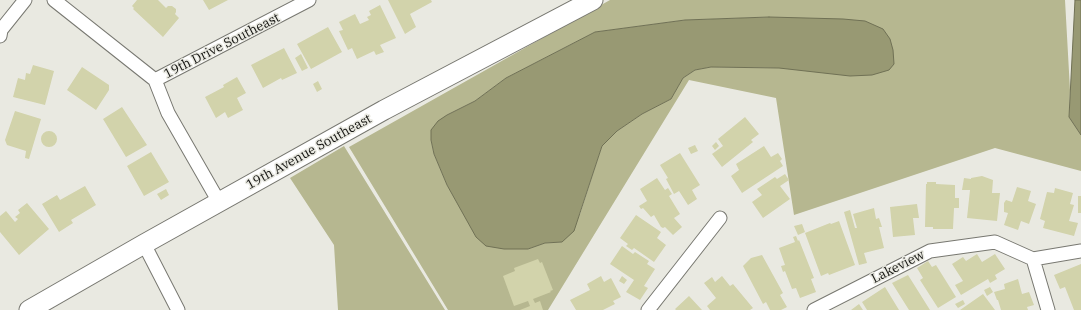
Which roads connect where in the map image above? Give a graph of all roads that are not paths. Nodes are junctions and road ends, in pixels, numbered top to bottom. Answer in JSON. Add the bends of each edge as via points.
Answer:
{"nodes":[{"id":1,"x":25,"y":0,"type":"edge"},
{"id":2,"x":54,"y":0,"type":"edge"},
{"id":3,"x":309,"y":0,"type":"edge"},
{"id":4,"x":593,"y":0,"type":"edge"},
{"id":5,"x":0,"y":36,"type":"edge"},
{"id":6,"x":155,"y":80,"type":"junction"},
{"id":7,"x":219,"y":202,"type":"junction"},
{"id":8,"x":720,"y":218,"type":"dead end"},
{"id":9,"x":144,"y":244,"type":"junction"},
{"id":10,"x":1081,"y":251,"type":"edge"},
{"id":11,"x":1033,"y":259,"type":"junction"},
{"id":12,"x":29,"y":310,"type":"edge"},
{"id":13,"x":178,"y":310,"type":"edge"},
{"id":14,"x":648,"y":310,"type":"edge"},
{"id":15,"x":814,"y":310,"type":"edge"},
{"id":16,"x":1048,"y":310,"type":"edge"}],
"edges":[{"from":1,"to":5,"type":"street","via":[[1,30]]},
{"from":2,"to":6,"type":"street"},
{"from":3,"to":6,"type":"street","name":"19th Drive Southeast"},
{"from":4,"to":7,"type":"street","name":"19th Avenue Southeast","via":[[384,110]]},
{"from":6,"to":7,"type":"street","via":[[168,113]]},
{"from":7,"to":9,"type":"street","name":"19th Avenue Southeast"},
{"from":8,"to":14,"type":"street"},
{"from":9,"to":12,"type":"street","name":"19th Avenue Southeast"},
{"from":9,"to":13,"type":"street"},
{"from":10,"to":11,"type":"street"},
{"from":11,"to":15,"type":"street","name":"Lakeview","via":[[995,242],[930,251]]},
{"from":11,"to":16,"type":"street"}]}
